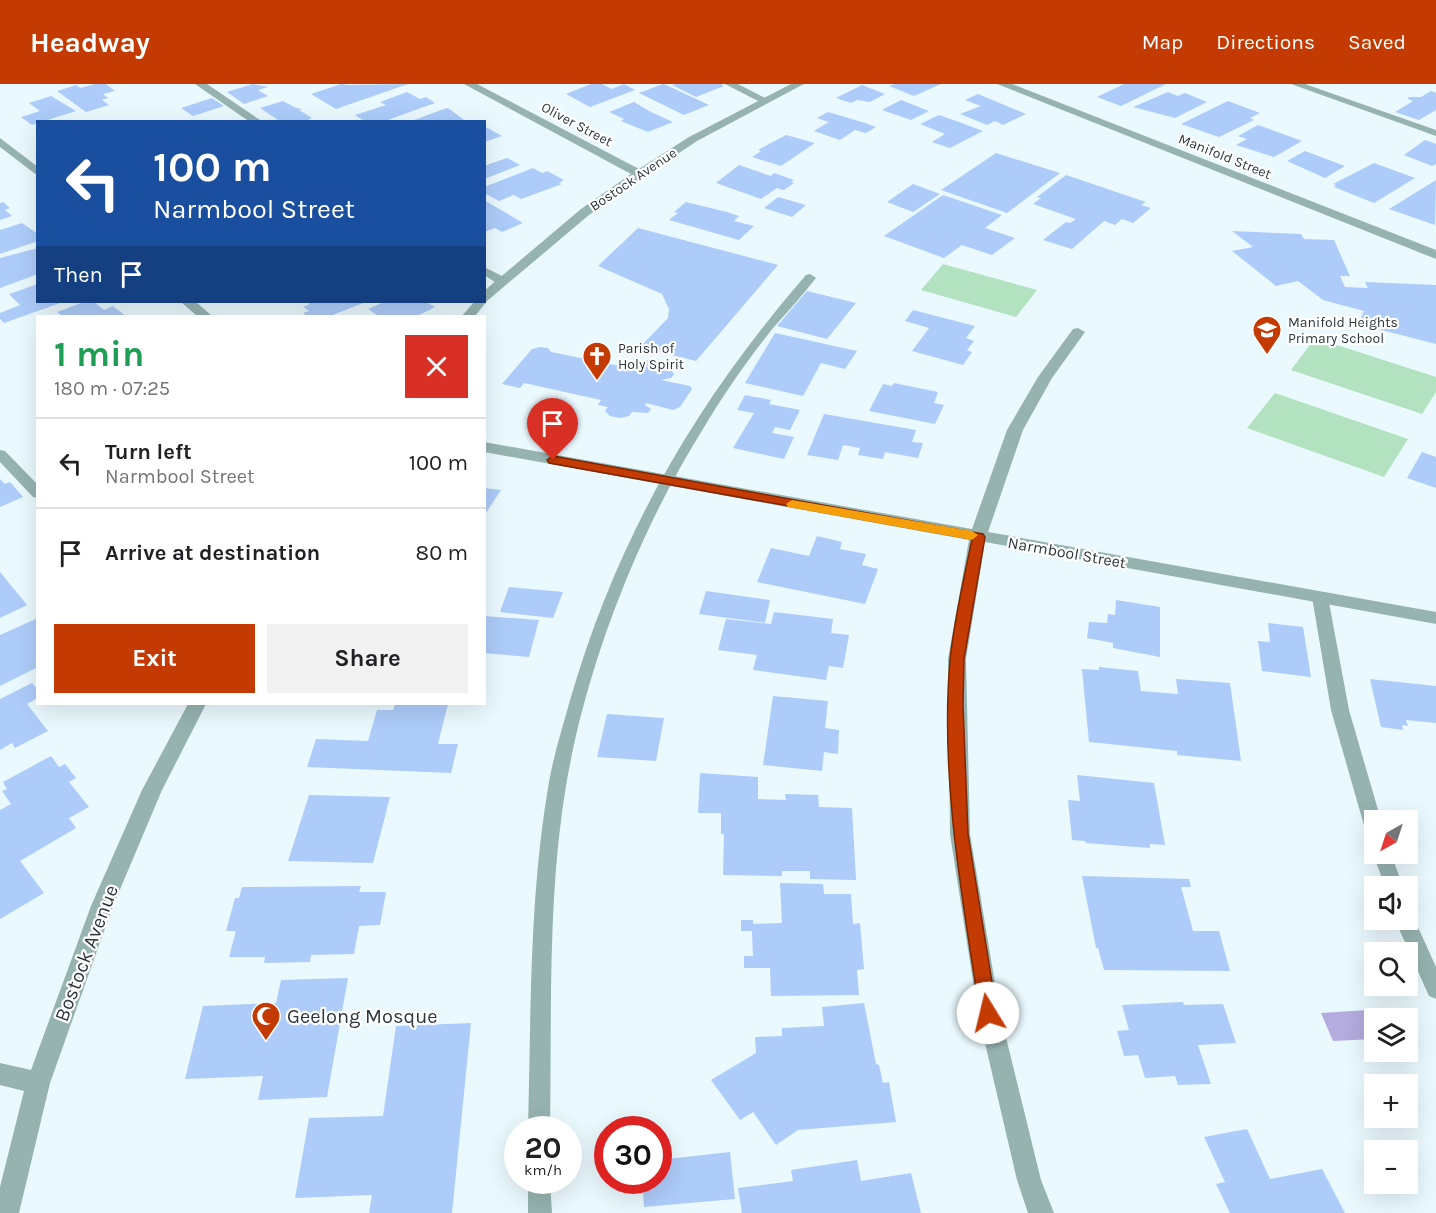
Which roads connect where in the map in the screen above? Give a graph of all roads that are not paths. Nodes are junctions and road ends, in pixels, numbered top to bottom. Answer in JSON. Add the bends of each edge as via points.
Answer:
{"nodes":[{"id":1,"x":200,"y":84,"type":"edge"},
{"id":2,"x":469,"y":84,"type":"edge"},
{"id":3,"x":729,"y":84,"type":"edge"},
{"id":4,"x":799,"y":84,"type":"edge"},
{"id":5,"x":1002,"y":84,"type":"edge"},
{"id":6,"x":1296,"y":84,"type":"edge"},
{"id":7,"x":766,"y":101,"type":"junction"},
{"id":8,"x":255,"y":120,"type":"edge"},
{"id":9,"x":1436,"y":133,"type":"edge"},
{"id":10,"x":0,"y":141,"type":"edge"},
{"id":11,"x":36,"y":171,"type":"edge"},
{"id":12,"x":639,"y":174,"type":"junction"},
{"id":13,"x":1436,"y":255,"type":"edge"},
{"id":14,"x":486,"y":271,"type":"edge"},
{"id":15,"x":810,"y":278,"type":"dead end"},
{"id":16,"x":502,"y":281,"type":"junction"},
{"id":17,"x":486,"y":296,"type":"edge"},
{"id":18,"x":189,"y":303,"type":"edge"},
{"id":19,"x":480,"y":303,"type":"edge"},
{"id":20,"x":204,"y":315,"type":"edge"},
{"id":21,"x":469,"y":315,"type":"edge"},
{"id":22,"x":1078,"y":332,"type":"dead end"},
{"id":23,"x":486,"y":447,"type":"edge"},
{"id":24,"x":0,"y":454,"type":"edge"},
{"id":25,"x":667,"y":482,"type":"junction"},
{"id":26,"x":36,"y":492,"type":"edge"},
{"id":27,"x":978,"y":537,"type":"junction"},
{"id":28,"x":1320,"y":597,"type":"junction"},
{"id":29,"x":1436,"y":618,"type":"edge"},
{"id":30,"x":196,"y":705,"type":"edge"},
{"id":31,"x":1369,"y":810,"type":"edge"},
{"id":32,"x":1410,"y":930,"type":"edge"},
{"id":33,"x":1436,"y":990,"type":"edge"},
{"id":34,"x":0,"y":1074,"type":"edge"},
{"id":35,"x":38,"y":1083,"type":"junction"},
{"id":36,"x":539,"y":1116,"type":"edge"},
{"id":37,"x":539,"y":1194,"type":"edge"},
{"id":38,"x":6,"y":1213,"type":"edge"},
{"id":39,"x":540,"y":1213,"type":"edge"},
{"id":40,"x":1041,"y":1213,"type":"edge"}],
"edges":[{"from":1,"to":8,"type":"lane"},
{"from":2,"to":12,"type":"street","name":"Oliver Street"},
{"from":3,"to":7,"type":"lane"},
{"from":4,"to":7,"type":"street","name":"Bostock Avenue"},
{"from":5,"to":13,"type":"street","name":"Manifold Street"},
{"from":6,"to":9,"type":"lane"},
{"from":7,"to":12,"type":"street","name":"Bostock Avenue","via":[[693,139]]},
{"from":10,"to":11,"type":"street"},
{"from":12,"to":16,"type":"street","name":"Bostock Avenue","via":[[585,212]]},
{"from":14,"to":16,"type":"lane"},
{"from":15,"to":25,"type":"lane","via":[[742,358],[684,448]]},
{"from":16,"to":17,"type":"street","name":"Bostock Avenue"},
{"from":18,"to":20,"type":"street"},
{"from":19,"to":21,"type":"street"},
{"from":22,"to":27,"type":"street","via":[[1045,377],[1015,430]]},
{"from":23,"to":25,"type":"street","name":"Narmbool Street"},
{"from":24,"to":26,"type":"lane"},
{"from":25,"to":27,"type":"street","name":"Narmbool Street"},
{"from":25,"to":36,"type":"lane","via":[[621,571],[586,670],[557,786],[544,916]]},
{"from":27,"to":28,"type":"street","name":"Narmbool Street"},
{"from":27,"to":40,"type":"street","via":[[957,659],[960,834],[988,1013],[1029,1180]]},
{"from":28,"to":29,"type":"street","name":"Narmbool Street"},
{"from":28,"to":31,"type":"lane","via":[[1340,710]]},
{"from":30,"to":35,"type":"street","name":"Bostock Avenue","via":[[152,790],[102,906]]},
{"from":32,"to":33,"type":"lane"},
{"from":34,"to":35,"type":"street"},
{"from":35,"to":38,"type":"street","name":"Bostock Avenue"},
{"from":37,"to":39,"type":"lane"}]}
